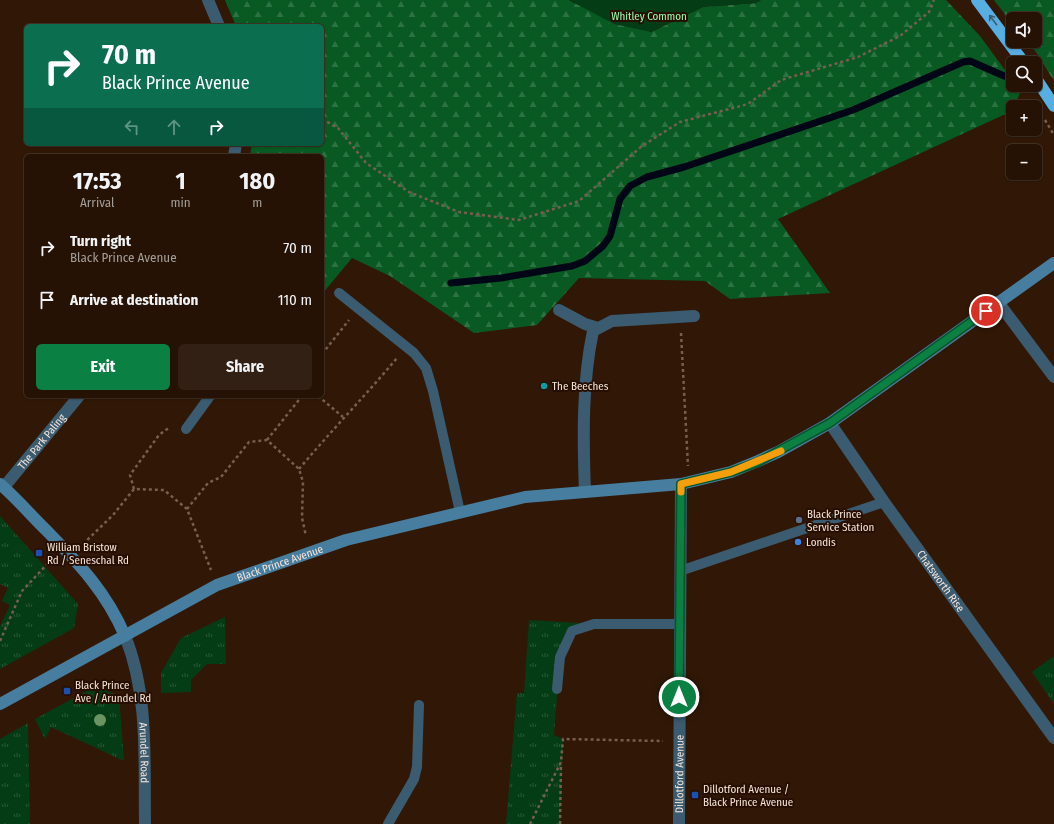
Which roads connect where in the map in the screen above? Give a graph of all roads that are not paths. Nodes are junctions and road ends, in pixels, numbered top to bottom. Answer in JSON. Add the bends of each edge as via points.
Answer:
{"nodes":[{"id":1,"x":208,"y":0,"type":"edge"},
{"id":2,"x":977,"y":0,"type":"edge"},
{"id":3,"x":219,"y":24,"type":"edge"},
{"id":4,"x":1019,"y":56,"type":"edge"},
{"id":5,"x":1042,"y":88,"type":"edge"},
{"id":6,"x":1054,"y":106,"type":"edge"},
{"id":7,"x":1054,"y":263,"type":"edge"},
{"id":8,"x":339,"y":293,"type":"dead end"},
{"id":9,"x":998,"y":302,"type":"junction"},
{"id":10,"x":559,"y":310,"type":"dead end"},
{"id":11,"x":694,"y":316,"type":"dead end"},
{"id":12,"x":598,"y":328,"type":"junction"},
{"id":13,"x":1054,"y":377,"type":"edge"},
{"id":14,"x":77,"y":398,"type":"edge"},
{"id":15,"x":209,"y":398,"type":"edge"},
{"id":16,"x":830,"y":423,"type":"junction"},
{"id":17,"x":186,"y":429,"type":"road end"},
{"id":18,"x":685,"y":483,"type":"junction"},
{"id":19,"x":2,"y":486,"type":"edge"},
{"id":20,"x":584,"y":492,"type":"junction"},
{"id":21,"x":884,"y":502,"type":"junction"},
{"id":22,"x":460,"y":512,"type":"junction"},
{"id":23,"x":680,"y":571,"type":"junction"},
{"id":24,"x":679,"y":624,"type":"junction"},
{"id":25,"x":125,"y":636,"type":"junction"},
{"id":26,"x":557,"y":689,"type":"dead end"},
{"id":27,"x":0,"y":704,"type":"edge"},
{"id":28,"x":419,"y":705,"type":"dead end"},
{"id":29,"x":1054,"y":738,"type":"edge"},
{"id":30,"x":145,"y":824,"type":"edge"},
{"id":31,"x":388,"y":824,"type":"edge"},
{"id":32,"x":678,"y":824,"type":"edge"}],
"edges":[{"from":1,"to":3,"type":"street"},
{"from":4,"to":2,"type":"highway","one_way":true},
{"from":5,"to":6,"type":"highway"},
{"from":7,"to":9,"type":"street","name":"Black Prince Avenue"},
{"from":8,"to":22,"type":"lane","via":[[406,347],[426,368]]},
{"from":9,"to":13,"type":"street"},
{"from":9,"to":16,"type":"street","name":"Black Prince Avenue"},
{"from":10,"to":12,"type":"street"},
{"from":11,"to":12,"type":"street","via":[[612,322]]},
{"from":12,"to":20,"type":"street","via":[[594,331],[590,347],[583,433]]},
{"from":14,"to":19,"type":"street","name":"The Park Paling"},
{"from":15,"to":17,"type":"lane"},
{"from":16,"to":18,"type":"street","name":"Black Prince Avenue","via":[[758,462],[731,472]]},
{"from":16,"to":21,"type":"street","name":"Chatsworth Rise"},
{"from":18,"to":20,"type":"street","name":"Black Prince Avenue"},
{"from":18,"to":23,"type":"street","name":"Dillotford Avenue"},
{"from":19,"to":25,"type":"street","via":[[99,588],[111,604]]},
{"from":20,"to":22,"type":"street","name":"Black Prince Avenue","via":[[525,496]]},
{"from":21,"to":23,"type":"lane"},
{"from":21,"to":29,"type":"street","name":"Chatsworth Rise"},
{"from":22,"to":25,"type":"street","name":"Black Prince Avenue","via":[[346,540],[217,585]]},
{"from":23,"to":24,"type":"street","name":"Dillotford Avenue"},
{"from":24,"to":26,"type":"lane","via":[[594,624],[572,631],[560,657]]},
{"from":24,"to":32,"type":"street","name":"Dillotford Avenue"},
{"from":25,"to":27,"type":"street","name":"Black Prince Avenue"},
{"from":25,"to":30,"type":"street","name":"Arundel Road","via":[[138,673],[143,716]]},
{"from":28,"to":31,"type":"lane","via":[[417,767],[414,779]]}]}
